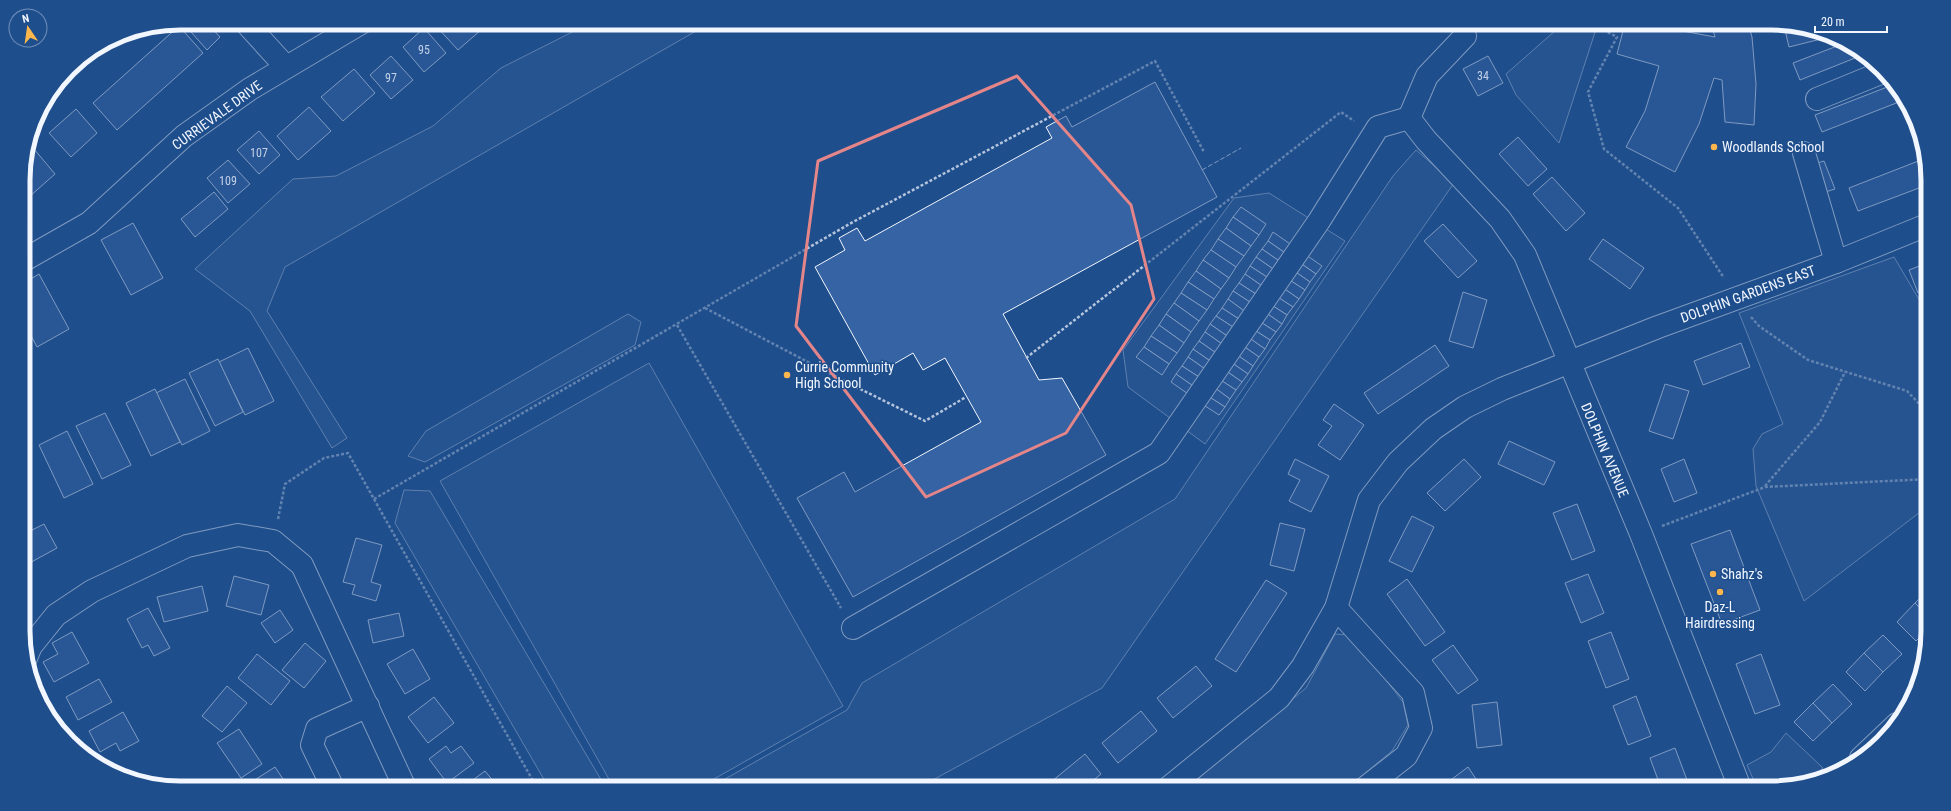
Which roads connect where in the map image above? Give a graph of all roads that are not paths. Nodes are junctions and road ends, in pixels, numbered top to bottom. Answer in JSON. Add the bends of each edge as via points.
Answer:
{"nodes":[{"id":1,"x":252,"y":30,"type":"edge"},
{"id":2,"x":349,"y":30,"type":"edge"},
{"id":3,"x":1465,"y":36,"type":"dead end"},
{"id":4,"x":286,"y":67,"type":"junction"},
{"id":5,"x":1877,"y":74,"type":"edge"},
{"id":6,"x":1817,"y":99,"type":"dead end"},
{"id":7,"x":1409,"y":118,"type":"junction"},
{"id":8,"x":1804,"y":152,"type":"dead end"},
{"id":9,"x":1921,"y":227,"type":"edge"},
{"id":10,"x":30,"y":257,"type":"edge"},
{"id":11,"x":1836,"y":262,"type":"junction"},
{"id":12,"x":1569,"y":363,"type":"junction"},
{"id":13,"x":1336,"y":608,"type":"junction"},
{"id":14,"x":853,"y":628,"type":"road end"},
{"id":15,"x":31,"y":647,"type":"edge"},
{"id":16,"x":368,"y":706,"type":"junction"},
{"id":17,"x":330,"y":781,"type":"edge"},
{"id":18,"x":402,"y":781,"type":"edge"},
{"id":19,"x":1177,"y":781,"type":"edge"},
{"id":20,"x":1374,"y":781,"type":"edge"},
{"id":21,"x":1737,"y":781,"type":"edge"}],
"edges":[{"from":1,"to":4,"type":"street"},
{"from":2,"to":4,"type":"street","name":"CURRIEVALE DRIVE"},
{"from":3,"to":7,"type":"street","via":[[1427,76]]},
{"from":4,"to":10,"type":"street","name":"CURRIEVALE DRIVE","via":[[184,136],[89,223]]},
{"from":5,"to":6,"type":"street"},
{"from":7,"to":12,"type":"street","name":"DOLPHIN AVENUE","via":[[1426,140],[1500,219],[1525,255],[1551,313]]},
{"from":7,"to":14,"type":"street","via":[[1378,126],[1319,221],[1159,452]]},
{"from":8,"to":11,"type":"street"},
{"from":9,"to":11,"type":"street","name":"DOLPHIN GARDENS EAST"},
{"from":11,"to":12,"type":"street","name":"DOLPHIN GARDENS EAST","via":[[1736,297]]},
{"from":12,"to":13,"type":"street","name":"DOLPHIN GARDENS EAST","via":[[1502,389],[1465,407],[1433,429],[1398,462],[1369,500]]},
{"from":12,"to":21,"type":"street","name":"DOLPHIN AVENUE","via":[[1641,534]]},
{"from":13,"to":19,"type":"street","name":"DOLPHIN GARDENS EAST","via":[[1303,666],[1279,698]]},
{"from":13,"to":20,"type":"street","via":[[1413,692],[1421,728],[1406,756]]},
{"from":15,"to":16,"type":"street","via":[[56,615],[92,591],[187,546],[238,535],[273,541],[302,565]]},
{"from":16,"to":17,"type":"street","via":[[317,729],[312,745]]},
{"from":16,"to":18,"type":"street"}]}
